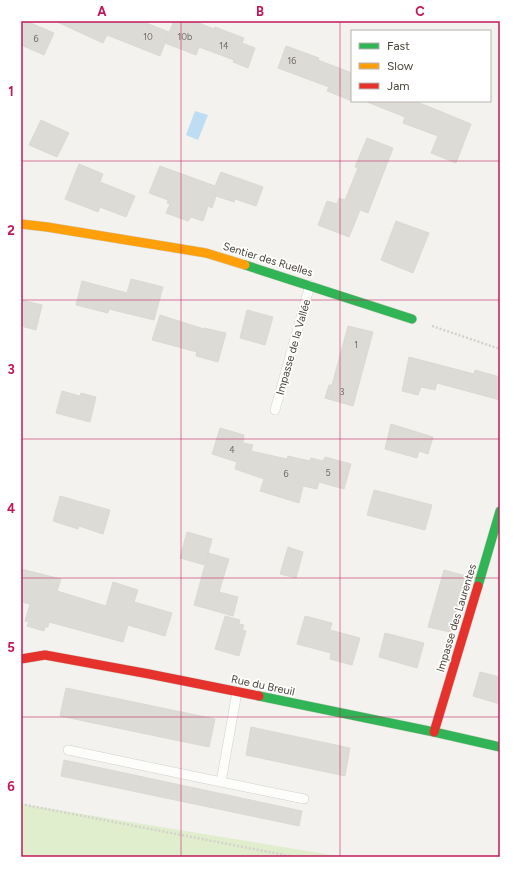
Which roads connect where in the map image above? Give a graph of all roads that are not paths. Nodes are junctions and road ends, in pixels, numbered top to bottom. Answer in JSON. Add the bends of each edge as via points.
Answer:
{"nodes":[{"id":1,"x":21,"y":224,"type":"edge"},
{"id":2,"x":310,"y":285,"type":"junction"},
{"id":3,"x":412,"y":319,"type":"road end"},
{"id":4,"x":275,"y":410,"type":"dead end"},
{"id":5,"x":500,"y":511,"type":"edge"},
{"id":6,"x":21,"y":659,"type":"edge"},
{"id":7,"x":237,"y":692,"type":"junction"},
{"id":8,"x":434,"y":732,"type":"junction"},
{"id":9,"x":500,"y":747,"type":"edge"},
{"id":10,"x":68,"y":750,"type":"dead end"},
{"id":11,"x":221,"y":782,"type":"junction"},
{"id":12,"x":304,"y":799,"type":"dead end"}],
"edges":[{"from":1,"to":2,"type":"street","name":"Sentier des Ruelles","via":[[206,253]]},
{"from":2,"to":3,"type":"street","name":"Sentier des Ruelles"},
{"from":2,"to":4,"type":"lane","name":"Impasse de la Vallée"},
{"from":5,"to":8,"type":"street","name":"Impasse des Laurentes"},
{"from":6,"to":7,"type":"street","name":"Rue du Breuil","via":[[45,655]]},
{"from":7,"to":8,"type":"street","name":"Rue du Breuil"},
{"from":7,"to":11,"type":"lane"},
{"from":8,"to":9,"type":"street","name":"Rue du Breuil"},
{"from":10,"to":11,"type":"lane"},
{"from":11,"to":12,"type":"lane"}]}
